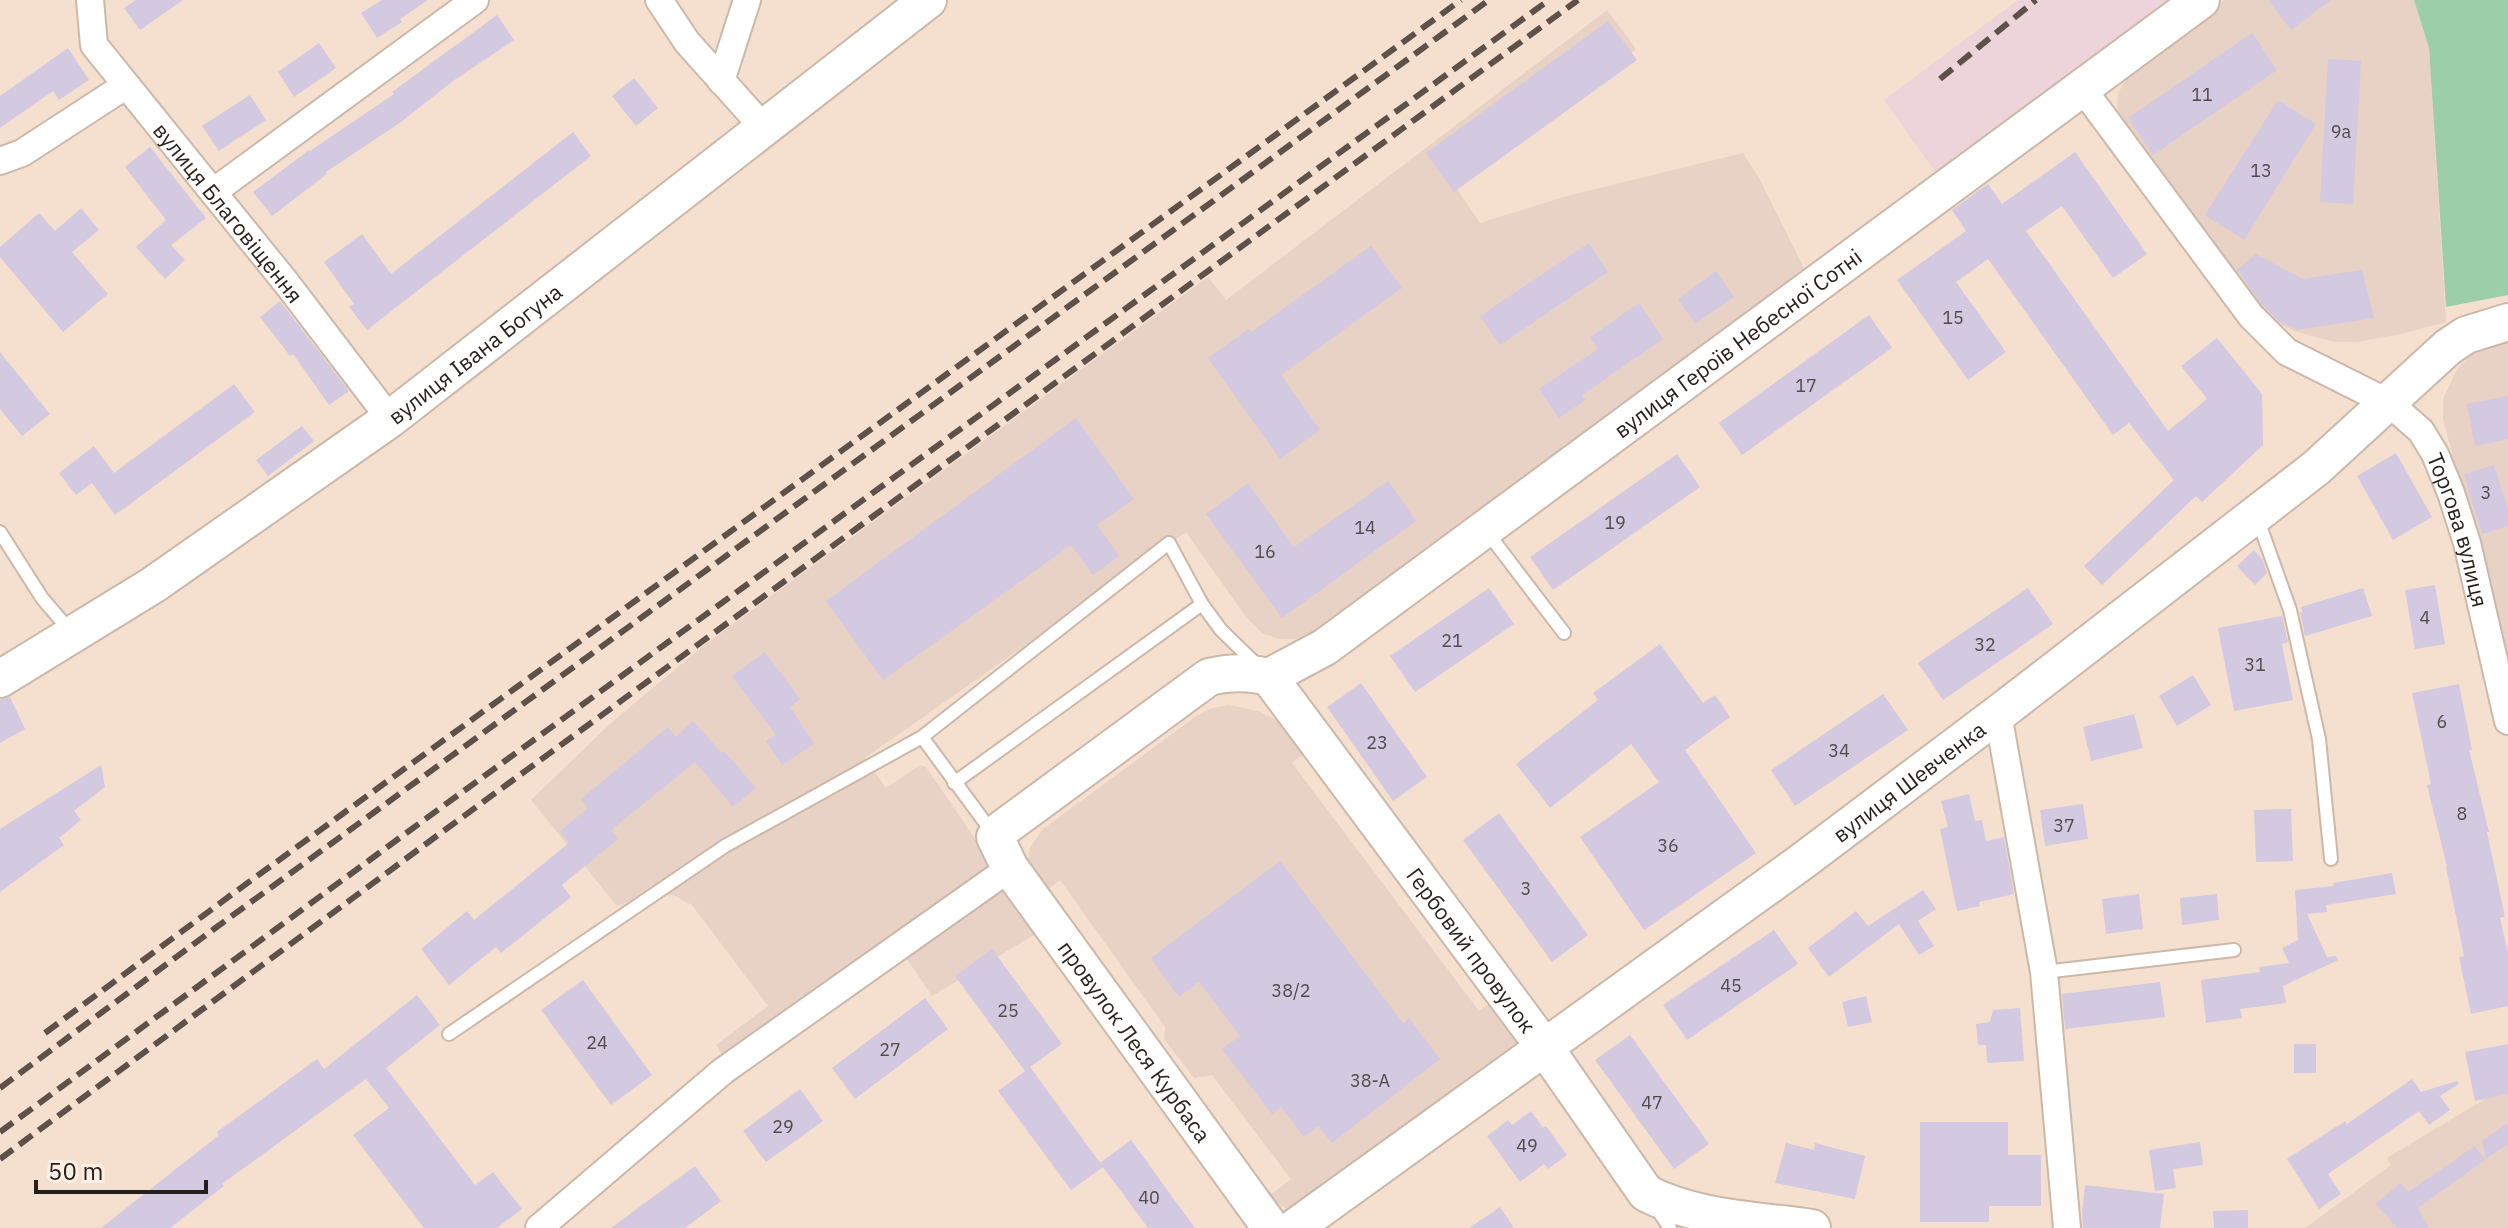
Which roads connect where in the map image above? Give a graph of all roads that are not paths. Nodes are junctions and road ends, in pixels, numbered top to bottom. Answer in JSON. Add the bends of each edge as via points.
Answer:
{"nodes":[{"id":1,"x":90,"y":0,"type":"edge"},
{"id":2,"x":475,"y":0,"type":"edge"},
{"id":3,"x":659,"y":0,"type":"edge"},
{"id":4,"x":747,"y":0,"type":"edge"},
{"id":5,"x":928,"y":0,"type":"edge"},
{"id":6,"x":2201,"y":0,"type":"edge"},
{"id":7,"x":721,"y":81,"type":"junction"},
{"id":8,"x":125,"y":86,"type":"junction"},
{"id":9,"x":2082,"y":88,"type":"junction"},
{"id":10,"x":763,"y":127,"type":"junction"},
{"id":11,"x":0,"y":161,"type":"edge"},
{"id":12,"x":213,"y":192,"type":"junction"},
{"id":13,"x":2508,"y":322,"type":"edge"},
{"id":14,"x":2389,"y":403,"type":"junction"},
{"id":15,"x":390,"y":419,"type":"junction"},
{"id":16,"x":2256,"y":514,"type":"junction"},
{"id":17,"x":1485,"y":529,"type":"junction"},
{"id":18,"x":0,"y":532,"type":"edge"},
{"id":19,"x":1202,"y":604,"type":"junction"},
{"id":20,"x":1564,"y":633,"type":"dead end"},
{"id":21,"x":73,"y":635,"type":"junction"},
{"id":22,"x":1269,"y":677,"type":"junction"},
{"id":23,"x":0,"y":679,"type":"edge"},
{"id":24,"x":1998,"y":714,"type":"junction"},
{"id":25,"x":2508,"y":721,"type":"edge"},
{"id":26,"x":922,"y":737,"type":"junction"},
{"id":27,"x":954,"y":783,"type":"junction"},
{"id":28,"x":1003,"y":852,"type":"junction"},
{"id":29,"x":2331,"y":859,"type":"dead end"},
{"id":30,"x":2234,"y":950,"type":"dead end"},
{"id":31,"x":2044,"y":972,"type":"junction"},
{"id":32,"x":449,"y":1034,"type":"dead end"},
{"id":33,"x":1545,"y":1048,"type":"junction"},
{"id":34,"x":1646,"y":1193,"type":"junction"},
{"id":35,"x":539,"y":1228,"type":"edge"},
{"id":36,"x":1271,"y":1228,"type":"edge"},
{"id":37,"x":1294,"y":1228,"type":"edge"},
{"id":38,"x":1670,"y":1228,"type":"edge"},
{"id":39,"x":1812,"y":1228,"type":"edge"},
{"id":40,"x":2067,"y":1228,"type":"edge"}],
"edges":[{"from":1,"to":8,"type":"street","name":"вулиця Благовіщення","via":[[94,45]]},
{"from":2,"to":12,"type":"street"},
{"from":3,"to":7,"type":"street"},
{"from":4,"to":7,"type":"street"},
{"from":5,"to":10,"type":"street","name":"вулиця Івана Богуна"},
{"from":6,"to":9,"type":"street","name":"вулиця Героїв Небесної Сотні"},
{"from":7,"to":10,"type":"street"},
{"from":8,"to":11,"type":"street","via":[[22,153]]},
{"from":8,"to":12,"type":"street","name":"вулиця Благовіщення"},
{"from":9,"to":14,"type":"street","name":"Торгова вулиця","via":[[2251,316],[2287,352]]},
{"from":9,"to":17,"type":"street","name":"вулиця Героїв Небесної Сотні"},
{"from":10,"to":15,"type":"street","name":"вулиця Івана Богуна"},
{"from":12,"to":15,"type":"street","name":"вулиця Благовіщення"},
{"from":13,"to":14,"type":"street","name":"вулиця Шевченка","via":[[2466,335],[2448,347]]},
{"from":14,"to":16,"type":"street","name":"вулиця Шевченка"},
{"from":14,"to":25,"type":"street","name":"Торгова вулиця","via":[[2421,431],[2451,493]]},
{"from":15,"to":21,"type":"street","name":"вулиця Івана Богуна"},
{"from":16,"to":24,"type":"street","name":"вулиця Шевченка"},
{"from":16,"to":29,"type":"lane","via":[[2290,610],[2319,739]]},
{"from":17,"to":20,"type":"lane"},
{"from":17,"to":22,"type":"street","name":"вулиця Героїв Небесної Сотні","via":[[1325,647]]},
{"from":18,"to":21,"type":"lane"},
{"from":19,"to":22,"type":"lane"},
{"from":19,"to":26,"type":"lane","via":[[1169,543]]},
{"from":19,"to":27,"type":"lane"},
{"from":21,"to":23,"type":"street","name":"вулиця Івана Богуна"},
{"from":22,"to":28,"type":"street","via":[[1251,672],[1209,677],[1002,829]]},
{"from":22,"to":33,"type":"street","name":"Гербовий провулок"},
{"from":24,"to":31,"type":"street"},
{"from":24,"to":33,"type":"street","name":"вулиця Шевченка"},
{"from":26,"to":27,"type":"lane"},
{"from":26,"to":32,"type":"lane","via":[[725,846]]},
{"from":27,"to":28,"type":"lane"},
{"from":28,"to":35,"type":"street","via":[[723,1071]]},
{"from":28,"to":36,"type":"street","name":"провулок Леся Курбаса"},
{"from":30,"to":31,"type":"lane"},
{"from":31,"to":40,"type":"street"},
{"from":33,"to":34,"type":"street","name":"Гербовий провулок"},
{"from":33,"to":37,"type":"street","name":"вулиця Шевченка"},
{"from":34,"to":38,"type":"lane","name":"Гербовий провулок"},
{"from":34,"to":39,"type":"street","via":[[1697,1212]]}]}
